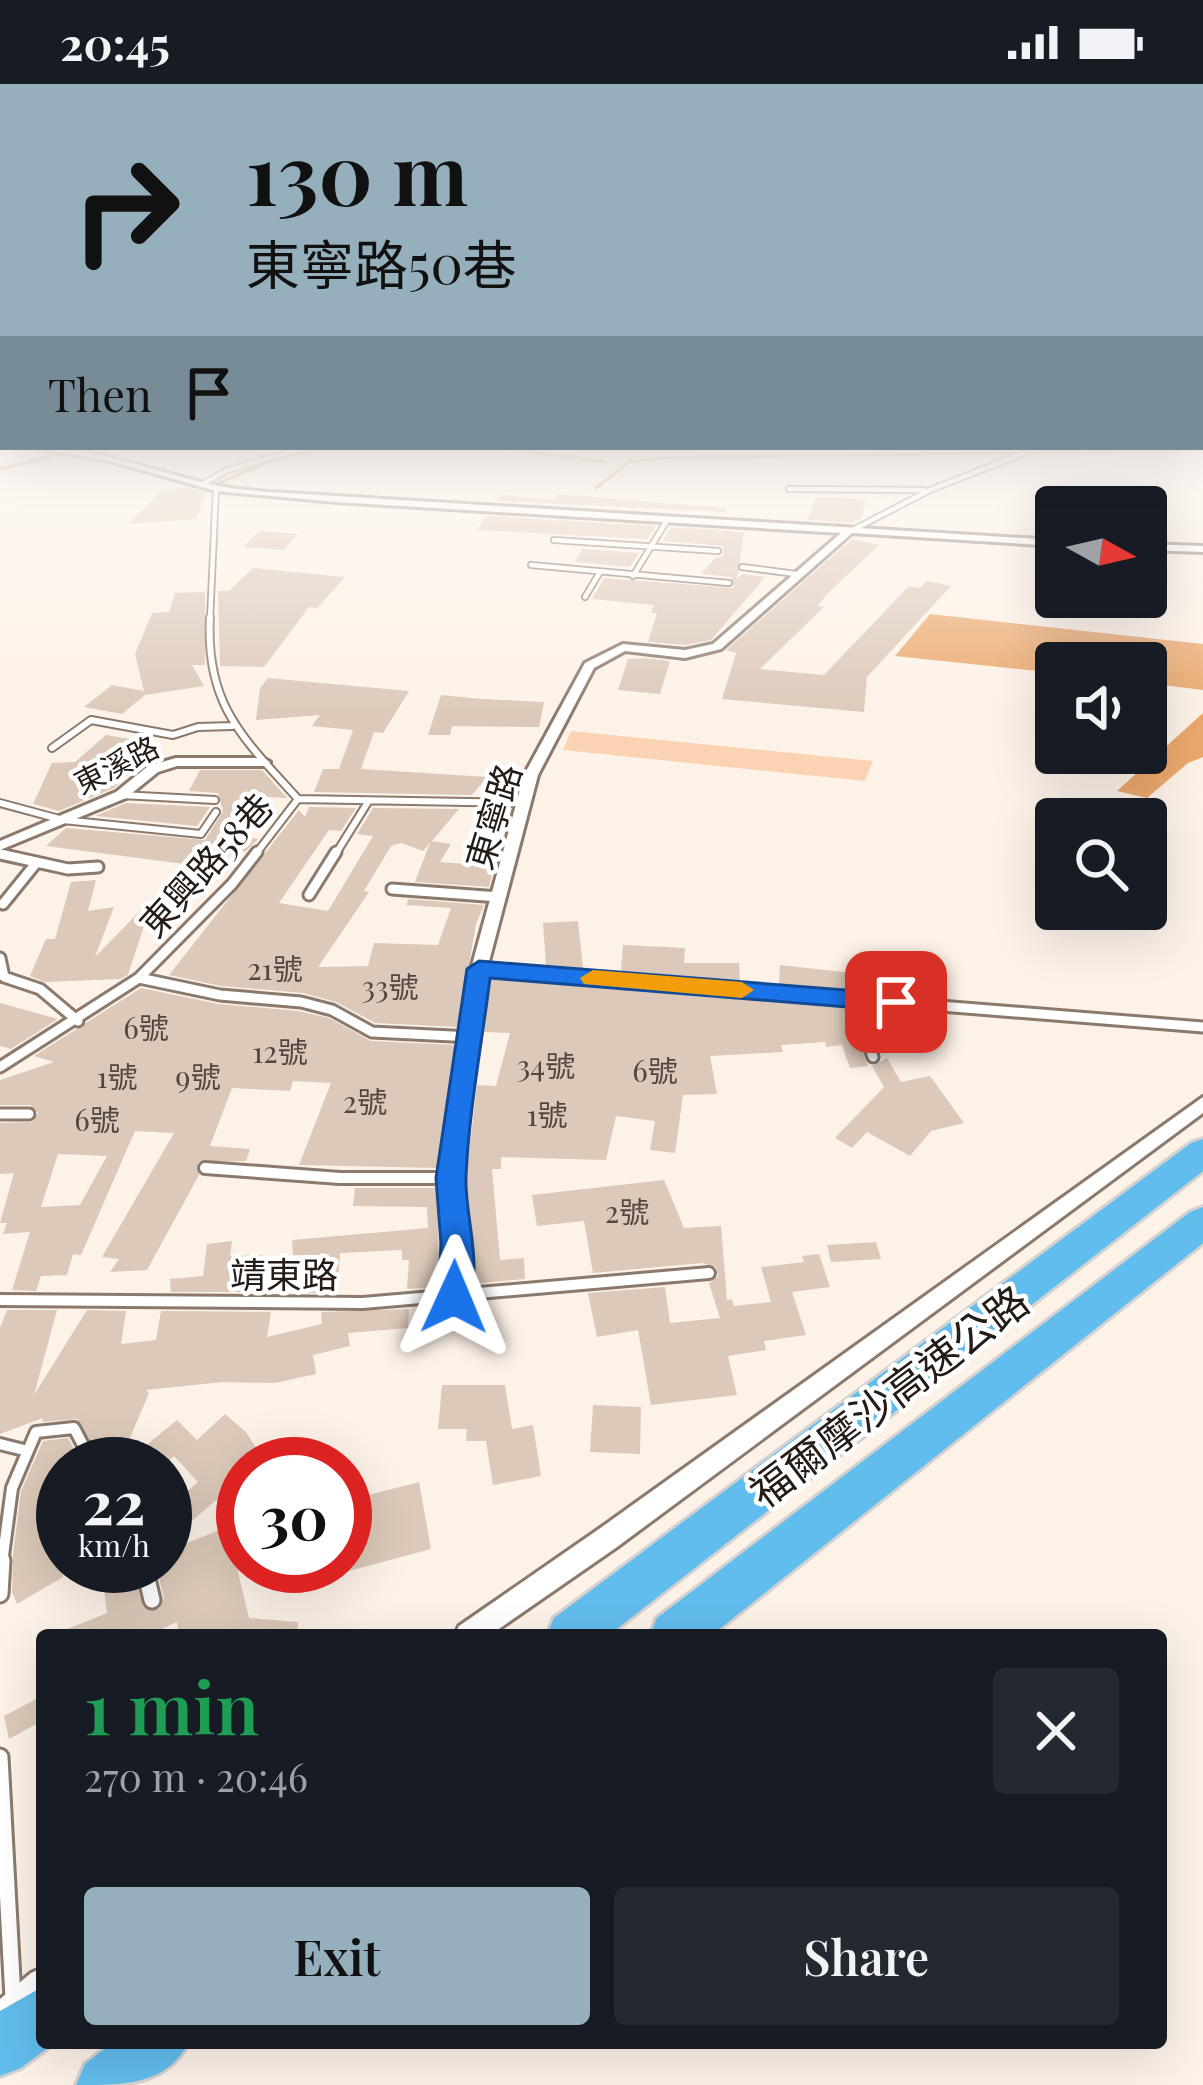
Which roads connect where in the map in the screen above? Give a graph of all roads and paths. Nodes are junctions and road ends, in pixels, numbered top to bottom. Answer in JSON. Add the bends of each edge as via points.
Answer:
{"nodes":[{"id":1,"x":214,"y":531,"type":"edge"},
{"id":2,"x":660,"y":531,"type":"edge"},
{"id":3,"x":820,"y":531,"type":"edge"},
{"id":4,"x":850,"y":531,"type":"edge"},
{"id":5,"x":847,"y":533,"type":"junction"},
{"id":6,"x":554,"y":540,"type":"dead end"},
{"id":7,"x":1035,"y":542,"type":"edge"},
{"id":8,"x":650,"y":548,"type":"junction"},
{"id":9,"x":1167,"y":548,"type":"edge"},
{"id":10,"x":1203,"y":549,"type":"edge"},
{"id":11,"x":718,"y":551,"type":"dead end"},
{"id":12,"x":531,"y":565,"type":"dead end"},
{"id":13,"x":742,"y":566,"type":"dead end"},
{"id":14,"x":600,"y":572,"type":"junction"},
{"id":15,"x":796,"y":574,"type":"junction"},
{"id":16,"x":633,"y":576,"type":"junction"},
{"id":17,"x":729,"y":583,"type":"dead end"},
{"id":18,"x":585,"y":597,"type":"dead end"},
{"id":19,"x":232,"y":726,"type":"junction"},
{"id":20,"x":52,"y":748,"type":"dead end"},
{"id":21,"x":263,"y":762,"type":"junction"},
{"id":22,"x":121,"y":795,"type":"junction"},
{"id":23,"x":298,"y":799,"type":"junction"},
{"id":24,"x":215,"y":800,"type":"dead end"},
{"id":25,"x":368,"y":802,"type":"junction"},
{"id":26,"x":0,"y":803,"type":"edge"},
{"id":27,"x":522,"y":803,"type":"junction"},
{"id":28,"x":216,"y":812,"type":"dead end"},
{"id":29,"x":63,"y":820,"type":"junction"},
{"id":30,"x":0,"y":850,"type":"edge"},
{"id":31,"x":37,"y":862,"type":"junction"},
{"id":32,"x":98,"y":867,"type":"dead end"},
{"id":33,"x":392,"y":889,"type":"dead end"},
{"id":34,"x":309,"y":895,"type":"dead end"},
{"id":35,"x":499,"y":897,"type":"junction"},
{"id":36,"x":3,"y":904,"type":"dead end"},
{"id":37,"x":0,"y":958,"type":"edge"},
{"id":38,"x":479,"y":969,"type":"junction"},
{"id":39,"x":139,"y":978,"type":"junction"},
{"id":40,"x":852,"y":999,"type":"junction"},
{"id":41,"x":78,"y":1021,"type":"junction"},
{"id":42,"x":1203,"y":1027,"type":"edge"},
{"id":43,"x":472,"y":1037,"type":"junction"},
{"id":44,"x":873,"y":1057,"type":"dead end"},
{"id":45,"x":0,"y":1066,"type":"edge"},
{"id":46,"x":1203,"y":1104,"type":"edge"},
{"id":47,"x":0,"y":1114,"type":"edge"},
{"id":48,"x":29,"y":1114,"type":"dead end"},
{"id":49,"x":1203,"y":1152,"type":"edge"},
{"id":50,"x":205,"y":1168,"type":"dead end"},
{"id":51,"x":451,"y":1178,"type":"junction"},
{"id":52,"x":1203,"y":1222,"type":"edge"},
{"id":53,"x":709,"y":1273,"type":"dead end"},
{"id":54,"x":454,"y":1297,"type":"junction"},
{"id":55,"x":0,"y":1300,"type":"edge"},
{"id":56,"x":79,"y":1437,"type":"edge"},
{"id":57,"x":0,"y":1444,"type":"edge"},
{"id":58,"x":24,"y":1450,"type":"junction"},
{"id":59,"x":150,"y":1593,"type":"edge"},
{"id":60,"x":0,"y":1594,"type":"edge"},
{"id":61,"x":152,"y":1600,"type":"dead end"},
{"id":62,"x":476,"y":1629,"type":"edge"},
{"id":63,"x":579,"y":1629,"type":"edge"},
{"id":64,"x":682,"y":1629,"type":"edge"},
{"id":65,"x":0,"y":1757,"type":"edge"},
{"id":66,"x":4,"y":1964,"type":"edge"},
{"id":67,"x":36,"y":1992,"type":"edge"},
{"id":68,"x":14,"y":2023,"type":"edge"},
{"id":69,"x":151,"y":2049,"type":"edge"},
{"id":70,"x":106,"y":2085,"type":"edge"}],
"edges":[{"from":1,"to":19,"type":"lane","via":[[208,653]]},
{"from":2,"to":8,"type":"lane"},
{"from":3,"to":5,"type":"street"},
{"from":4,"to":5,"type":"lane"},
{"from":5,"to":7,"type":"street"},
{"from":5,"to":15,"type":"street","name":"東寧路"},
{"from":6,"to":8,"type":"lane"},
{"from":8,"to":11,"type":"lane"},
{"from":8,"to":16,"type":"lane"},
{"from":9,"to":10,"type":"street"},
{"from":12,"to":14,"type":"lane"},
{"from":13,"to":15,"type":"lane"},
{"from":14,"to":16,"type":"lane"},
{"from":14,"to":18,"type":"lane"},
{"from":15,"to":27,"type":"street","name":"東寧路","via":[[710,650],[629,647],[601,657],[579,685]]},
{"from":16,"to":17,"type":"lane"},
{"from":19,"to":20,"type":"lane","via":[[173,735],[91,720]]},
{"from":19,"to":21,"type":"lane"},
{"from":21,"to":22,"type":"street","name":"東溪路","via":[[176,762]]},
{"from":21,"to":23,"type":"lane"},
{"from":22,"to":24,"type":"lane"},
{"from":22,"to":29,"type":"street","name":"東溪路"},
{"from":23,"to":25,"type":"lane"},
{"from":23,"to":39,"type":"lane","name":"東興路58巷","via":[[232,884]]},
{"from":25,"to":27,"type":"lane"},
{"from":25,"to":34,"type":"lane"},
{"from":26,"to":29,"type":"lane"},
{"from":27,"to":35,"type":"street","name":"東寧路"},
{"from":28,"to":29,"type":"lane","via":[[201,833]]},
{"from":29,"to":30,"type":"street","name":"東溪路"},
{"from":30,"to":31,"type":"lane"},
{"from":31,"to":32,"type":"lane"},
{"from":31,"to":36,"type":"lane"},
{"from":33,"to":35,"type":"lane"},
{"from":35,"to":38,"type":"street","name":"東寧路"},
{"from":37,"to":41,"type":"lane","via":[[4,976],[40,989]]},
{"from":38,"to":40,"type":"lane"},
{"from":38,"to":43,"type":"street","name":"東寧路"},
{"from":39,"to":41,"type":"lane"},
{"from":39,"to":43,"type":"lane","name":"東興路58巷","via":[[332,1010],[372,1033]]},
{"from":40,"to":42,"type":"lane"},
{"from":40,"to":44,"type":"lane"},
{"from":41,"to":45,"type":"lane"},
{"from":43,"to":51,"type":"street","name":"東寧路"},
{"from":46,"to":62,"type":"street"},
{"from":47,"to":48,"type":"lane"},
{"from":49,"to":63,"type":"highway","name":"福爾摩沙高速公路"},
{"from":50,"to":51,"type":"lane"},
{"from":51,"to":54,"type":"street","name":"東寧路"},
{"from":52,"to":64,"type":"highway","name":"福爾摩沙高速公路"},
{"from":53,"to":54,"type":"lane","name":"靖東路"},
{"from":54,"to":55,"type":"lane","name":"靖東路"},
{"from":56,"to":58,"type":"lane","via":[[74,1428],[36,1432]]},
{"from":57,"to":58,"type":"lane"},
{"from":58,"to":60,"type":"lane","via":[[3,1538]]},
{"from":59,"to":61,"type":"lane"},
{"from":65,"to":66,"type":"lane"},
{"from":66,"to":68,"type":"lane"},
{"from":67,"to":68,"type":"street"},
{"from":69,"to":70,"type":"highway"}]}
